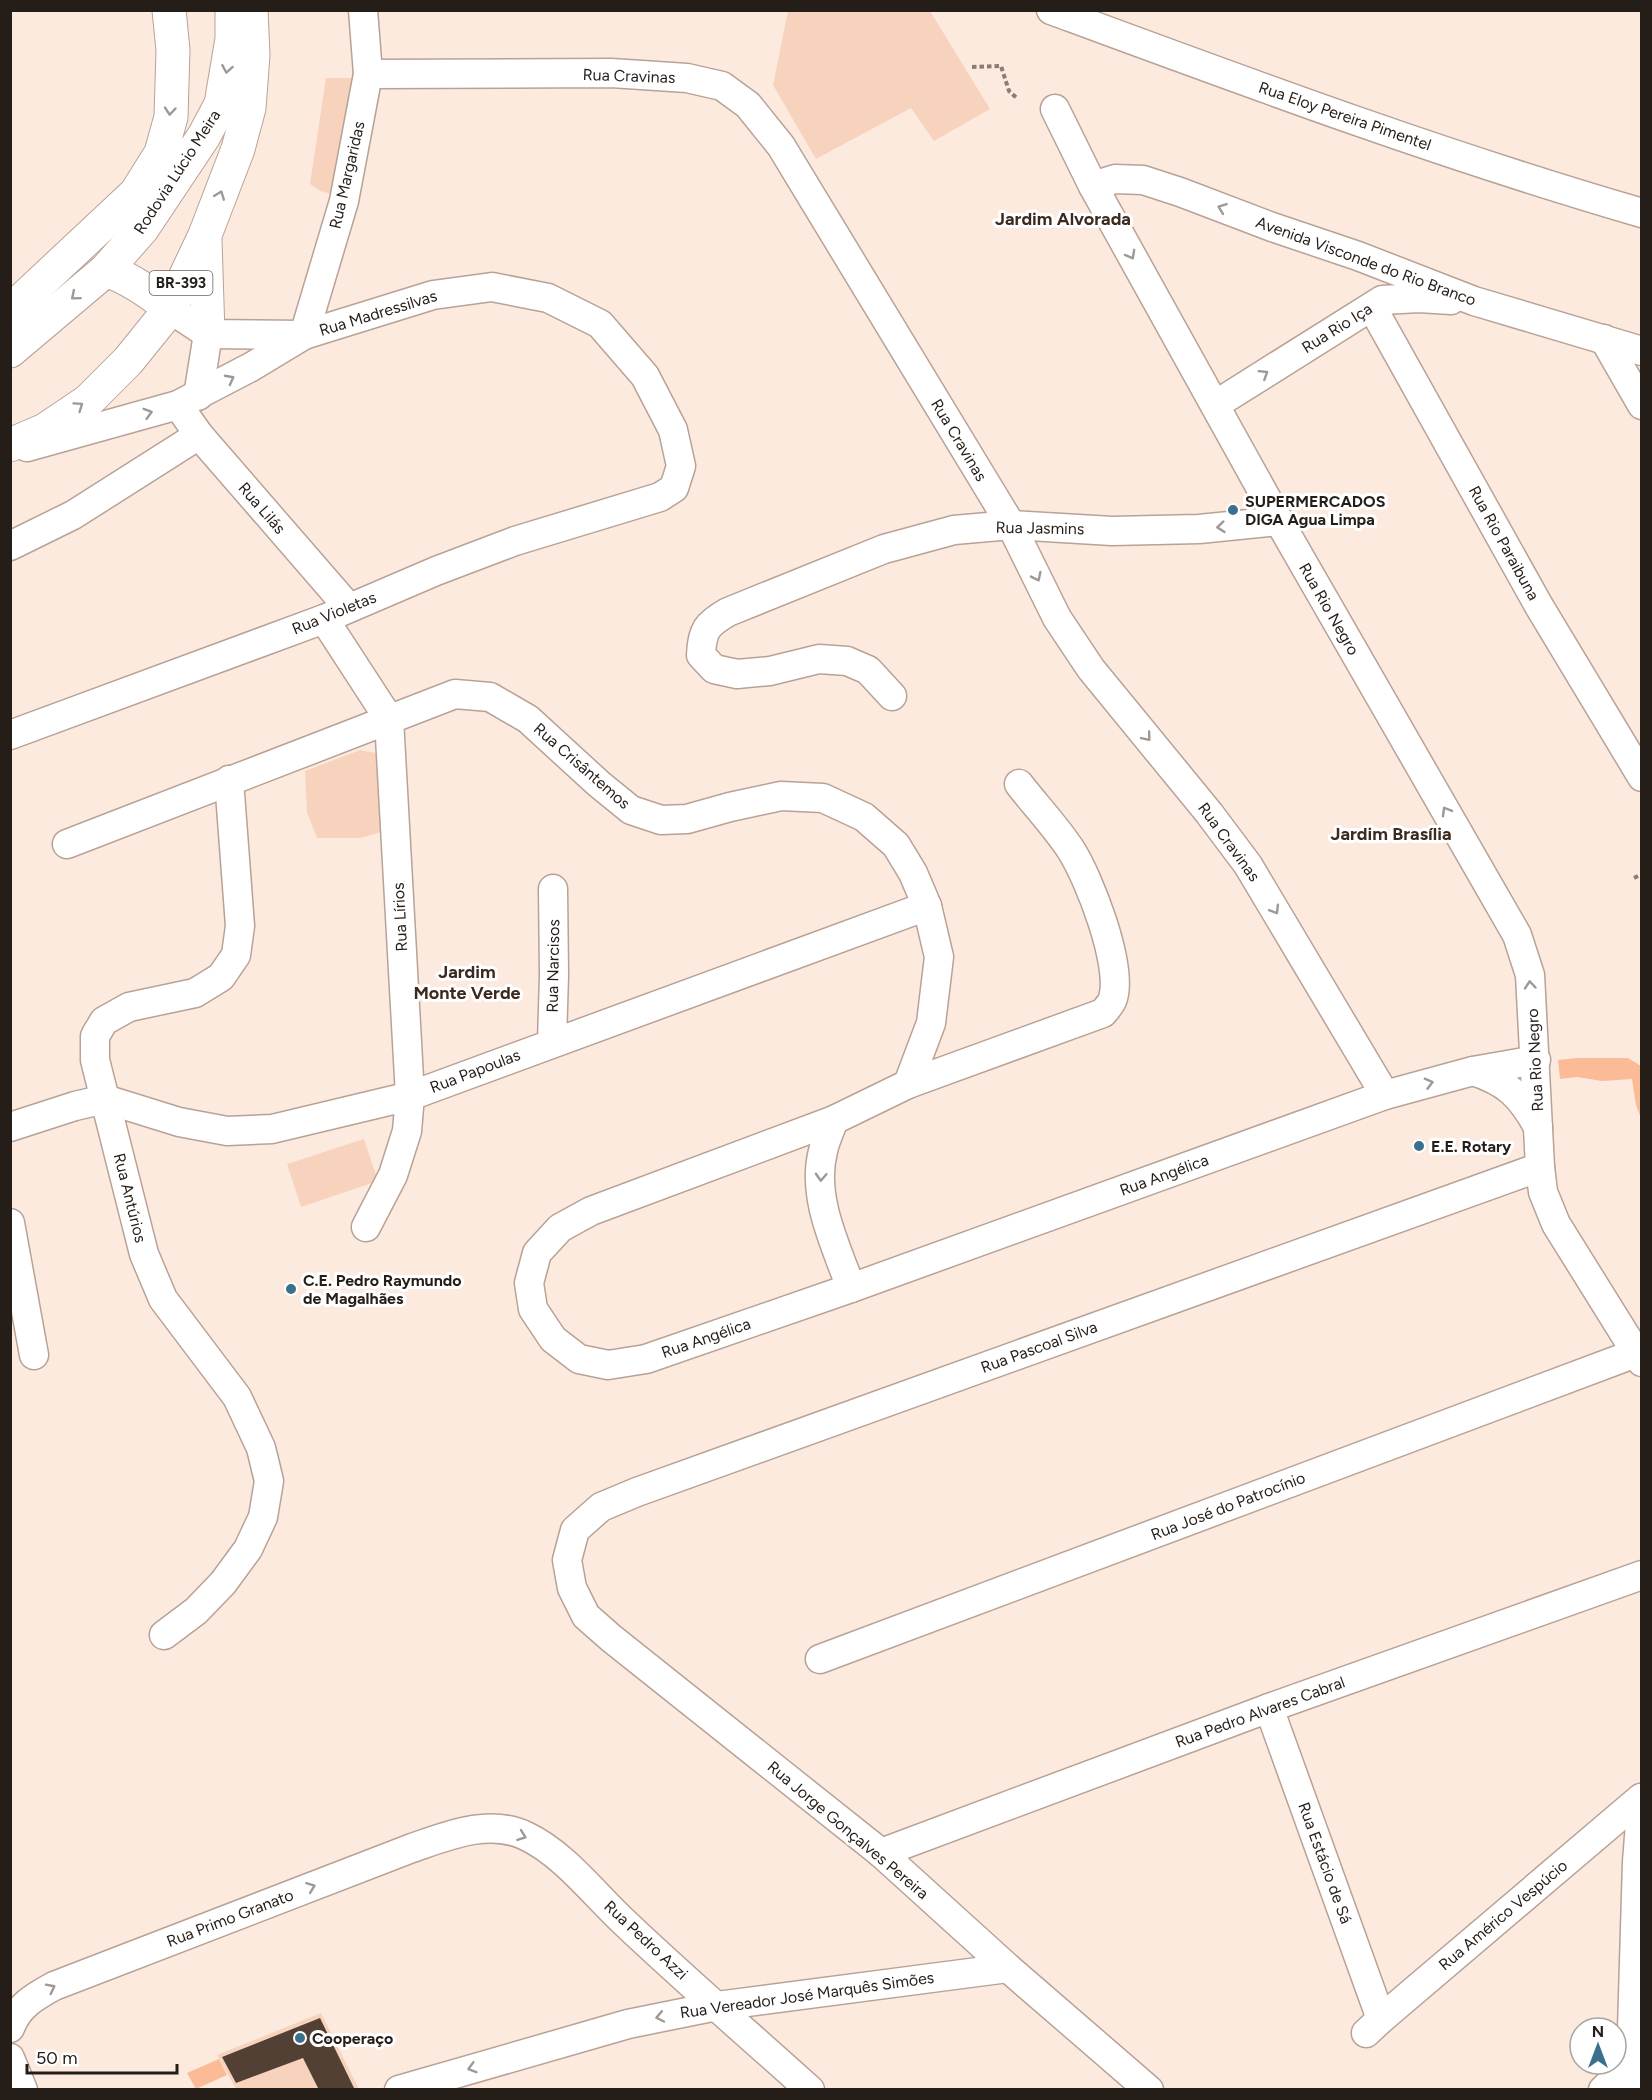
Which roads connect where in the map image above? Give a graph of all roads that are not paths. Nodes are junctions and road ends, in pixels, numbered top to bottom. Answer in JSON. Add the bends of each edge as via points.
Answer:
{"nodes":[{"id":1,"x":169,"y":10,"type":"edge"},
{"id":2,"x":232,"y":10,"type":"edge"},
{"id":3,"x":251,"y":10,"type":"edge"},
{"id":4,"x":363,"y":10,"type":"edge"},
{"id":5,"x":1051,"y":10,"type":"edge"},
{"id":6,"x":368,"y":74,"type":"junction"},
{"id":7,"x":1055,"y":109,"type":"dead end"},
{"id":8,"x":204,"y":135,"type":"junction"},
{"id":9,"x":1092,"y":186,"type":"junction"},
{"id":10,"x":1641,"y":213,"type":"edge"},
{"id":11,"x":98,"y":228,"type":"junction"},
{"id":12,"x":205,"y":236,"type":"junction"},
{"id":13,"x":1358,"y":256,"type":"junction"},
{"id":14,"x":106,"y":270,"type":"junction"},
{"id":15,"x":1474,"y":301,"type":"junction"},
{"id":16,"x":1377,"y":303,"type":"junction"},
{"id":17,"x":170,"y":309,"type":"junction"},
{"id":18,"x":10,"y":311,"type":"edge"},
{"id":19,"x":208,"y":334,"type":"junction"},
{"id":20,"x":304,"y":335,"type":"junction"},
{"id":21,"x":1604,"y":339,"type":"junction"},
{"id":22,"x":10,"y":351,"type":"edge"},
{"id":23,"x":1641,"y":351,"type":"edge"},
{"id":24,"x":188,"y":400,"type":"junction"},
{"id":25,"x":1215,"y":405,"type":"junction"},
{"id":26,"x":1641,"y":405,"type":"edge"},
{"id":27,"x":199,"y":435,"type":"junction"},
{"id":28,"x":10,"y":445,"type":"edge"},
{"id":29,"x":10,"y":452,"type":"edge"},
{"id":30,"x":660,"y":497,"type":"joint"},
{"id":31,"x":1279,"y":521,"type":"junction"},
{"id":32,"x":1011,"y":525,"type":"junction"},
{"id":33,"x":10,"y":546,"type":"edge"},
{"id":34,"x":336,"y":614,"type":"junction"},
{"id":35,"x":892,"y":696,"type":"dead end"},
{"id":36,"x":389,"y":719,"type":"junction"},
{"id":37,"x":10,"y":735,"type":"edge"},
{"id":38,"x":1641,"y":777,"type":"edge"},
{"id":39,"x":230,"y":780,"type":"junction"},
{"id":40,"x":1019,"y":784,"type":"dead end"},
{"id":41,"x":67,"y":844,"type":"dead end"},
{"id":42,"x":553,"y":889,"type":"dead end"},
{"id":43,"x":927,"y":906,"type":"junction"},
{"id":44,"x":552,"y":1042,"type":"junction"},
{"id":45,"x":1536,"y":1060,"type":"junction"},
{"id":46,"x":1473,"y":1071,"type":"junction"},
{"id":47,"x":908,"y":1084,"type":"junction"},
{"id":48,"x":1385,"y":1095,"type":"junction"},
{"id":49,"x":410,"y":1096,"type":"junction"},
{"id":50,"x":105,"y":1099,"type":"junction"},
{"id":51,"x":834,"y":1120,"type":"junction"},
{"id":52,"x":10,"y":1127,"type":"edge"},
{"id":53,"x":1538,"y":1127,"type":"junction"},
{"id":54,"x":1540,"y":1167,"type":"junction"},
{"id":55,"x":10,"y":1223,"type":"edge"},
{"id":56,"x":366,"y":1227,"type":"dead end"},
{"id":57,"x":851,"y":1288,"type":"junction"},
{"id":58,"x":34,"y":1355,"type":"dead end"},
{"id":59,"x":1639,"y":1358,"type":"edge"},
{"id":60,"x":567,"y":1560,"type":"joint"},
{"id":61,"x":1641,"y":1575,"type":"edge"},
{"id":62,"x":164,"y":1635,"type":"dead end"},
{"id":63,"x":820,"y":1659,"type":"dead end"},
{"id":64,"x":1269,"y":1708,"type":"junction"},
{"id":65,"x":1641,"y":1798,"type":"edge"},
{"id":66,"x":464,"y":1830,"type":"joint"},
{"id":67,"x":881,"y":1853,"type":"junction"},
{"id":68,"x":1008,"y":1968,"type":"junction"},
{"id":69,"x":717,"y":2006,"type":"junction"},
{"id":70,"x":1373,"y":2026,"type":"joint"},
{"id":71,"x":10,"y":2028,"type":"edge"},
{"id":72,"x":10,"y":2058,"type":"edge"},
{"id":73,"x":1632,"y":2076,"type":"edge"},
{"id":74,"x":23,"y":2090,"type":"edge"},
{"id":75,"x":399,"y":2090,"type":"edge"},
{"id":76,"x":810,"y":2090,"type":"edge"},
{"id":77,"x":1149,"y":2090,"type":"edge"},
{"id":78,"x":1603,"y":2090,"type":"edge"}],
"edges":[{"from":1,"to":11,"type":"main road","one_way":true,"via":[[173,50],[171,117],[161,153],[136,193]]},
{"from":2,"to":8,"type":"main road","name":"Rodovia Lúcio Meira","one_way":true,"via":[[232,39],[221,104]]},
{"from":12,"to":3,"type":"main road","name":"Rodovia Lúcio Meira","number":"BR-393","one_way":true,"via":[[249,108]]},
{"from":4,"to":6,"type":"street","name":"Rua Margaridas"},
{"from":5,"to":10,"type":"street","name":"Rua Eloy Pereira Pimentel","via":[[1307,104]]},
{"from":6,"to":20,"type":"street","name":"Rua Margaridas","via":[[344,201]]},
{"from":6,"to":32,"type":"street","name":"Rua Cravinas","via":[[611,73],[687,78],[722,86],[748,105],[782,146]]},
{"from":7,"to":9,"type":"street","name":"Rua Rio Negro"},
{"from":8,"to":11,"type":"main road","via":[[171,175],[139,202]]},
{"from":8,"to":14,"type":"main road","name":"Rodovia Lúcio Meira","via":[[142,229]]},
{"from":13,"to":9,"type":"street","name":"Avenida Visconde do Rio Branco","one_way":true,"via":[[1143,180],[1115,179]]},
{"from":9,"to":25,"type":"street","name":"Rua Rio Negro","one_way":true},
{"from":11,"to":18,"type":"main road"},
{"from":12,"to":17,"type":"main road","name":"Rodovia Lúcio Meira","number":"BR-393"},
{"from":12,"to":19,"type":"main road"},
{"from":13,"to":15,"type":"street","name":"Avenida Visconde do Rio Branco"},
{"from":13,"to":16,"type":"street","via":[[1383,279]]},
{"from":14,"to":17,"type":"main road","via":[[145,288]]},
{"from":14,"to":22,"type":"main road","name":"Rodovia Lúcio Meira","one_way":true},
{"from":15,"to":16,"type":"street","name":"Rua Rio Iça","via":[[1419,298]]},
{"from":15,"to":21,"type":"street","name":"Avenida Visconde do Rio Branco"},
{"from":25,"to":16,"type":"street","name":"Rua Rio Iça","one_way":true},
{"from":16,"to":38,"type":"street","name":"Rua Rio Paraibuna","via":[[1539,606]]},
{"from":17,"to":19,"type":"street"},
{"from":28,"to":17,"type":"main road","name":"Rodovia Lúcio Meira","number":"BR-393","one_way":true,"via":[[45,430],[87,400],[128,361]]},
{"from":19,"to":20,"type":"street"},
{"from":19,"to":24,"type":"street"},
{"from":24,"to":20,"type":"street","name":"Rua Madressilvas","one_way":true},
{"from":20,"to":30,"type":"street","name":"Rua Madressilvas","via":[[433,295],[492,287],[548,298],[600,324],[645,376],[674,430],[681,466],[674,488]]},
{"from":21,"to":23,"type":"street","name":"Avenida Visconde do Rio Branco"},
{"from":21,"to":26,"type":"street"},
{"from":24,"to":27,"type":"street","name":"Rua Lilás"},
{"from":29,"to":24,"type":"street","name":"Rua Madressilvas","one_way":true},
{"from":25,"to":31,"type":"street","name":"Rua Rio Negro"},
{"from":27,"to":33,"type":"street","via":[[73,515]]},
{"from":27,"to":34,"type":"street","name":"Rua Lilás"},
{"from":30,"to":34,"type":"street","name":"Rua Violetas","via":[[515,541]]},
{"from":31,"to":32,"type":"street","name":"Rua Jasmins","one_way":true,"via":[[1199,529],[1112,531]]},
{"from":45,"to":31,"type":"street","name":"Rua Rio Negro","one_way":true,"via":[[1530,975],[1517,935]]},
{"from":32,"to":35,"type":"street","name":"Rua Jasmins","via":[[954,530],[884,549],[728,612],[710,623],[701,638],[701,655],[714,669],[737,674],[819,659],[847,661],[868,669]]},
{"from":32,"to":48,"type":"street","name":"Rua Cravinas","one_way":true,"via":[[1057,618],[1091,669],[1248,865]]},
{"from":34,"to":36,"type":"street","name":"Rua Lírios"},
{"from":34,"to":37,"type":"street","name":"Rua Violetas"},
{"from":36,"to":39,"type":"street","name":"Rua Crisântemos"},
{"from":36,"to":43,"type":"street","name":"Rua Crisântemos","via":[[455,694],[490,697],[528,719],[631,810],[660,820],[687,819],[781,796],[823,798],[864,817],[896,844]]},
{"from":36,"to":49,"type":"street","name":"Rua Lírios"},
{"from":39,"to":41,"type":"street","name":"Rua Crisântemos"},
{"from":39,"to":50,"type":"street","name":"Rua Antúrios","via":[[240,926],[236,955],[220,977],[195,993],[129,1007],[105,1021],[95,1036],[95,1060]]},
{"from":40,"to":47,"type":"street","name":"Rua Angélica","via":[[1071,850],[1089,884],[1112,957],[1116,979],[1113,1000],[1103,1013]]},
{"from":42,"to":44,"type":"street","name":"Rua Narcisos"},
{"from":43,"to":44,"type":"street","name":"Rua Papoulas"},
{"from":43,"to":47,"type":"street","name":"Rua Crisântemos","via":[[939,957],[931,1023]]},
{"from":44,"to":49,"type":"street","name":"Rua Papoulas"},
{"from":45,"to":46,"type":"street","name":"Rua Angélica"},
{"from":45,"to":53,"type":"street","name":"Rua Rio Negro"},
{"from":48,"to":46,"type":"street","name":"Rua Angélica","one_way":true},
{"from":46,"to":53,"type":"street","via":[[1494,1078],[1511,1090]]},
{"from":47,"to":51,"type":"street","name":"Rua Angélica"},
{"from":48,"to":57,"type":"street","name":"Rua Angélica"},
{"from":49,"to":50,"type":"street","name":"Rua Papoulas","via":[[272,1129],[227,1131],[179,1122]]},
{"from":49,"to":56,"type":"street","name":"Rua Lírios","via":[[407,1131],[393,1175]]},
{"from":50,"to":52,"type":"street"},
{"from":50,"to":62,"type":"street","name":"Rua Antúrios","via":[[144,1254],[163,1299],[237,1397],[261,1448],[269,1481],[263,1517],[248,1549],[196,1611]]},
{"from":51,"to":57,"type":"street","one_way":true,"via":[[822,1152],[821,1187],[826,1220]]},
{"from":51,"to":57,"type":"street","name":"Rua Angélica","via":[[591,1211],[560,1228],[537,1253],[529,1283],[533,1309],[553,1339],[579,1359],[608,1365],[646,1359]]},
{"from":53,"to":54,"type":"street","name":"Rua Rio Negro"},
{"from":54,"to":59,"type":"street","name":"Rua Rio Negro","via":[[1543,1192],[1556,1224]]},
{"from":54,"to":60,"type":"street","name":"Rua Pascoal Silva","via":[[601,1507],[575,1530]]},
{"from":55,"to":58,"type":"street"},
{"from":59,"to":63,"type":"street","name":"Rua José do Patrocínio"},
{"from":60,"to":67,"type":"street","name":"Rua Jorge Gonçalves Pereira","via":[[572,1588],[586,1616]]},
{"from":61,"to":64,"type":"street","name":"Rua Pedro Alvares Cabral"},
{"from":64,"to":67,"type":"street","name":"Rua Pedro Alvares Cabral"},
{"from":64,"to":70,"type":"street","name":"Rua Estácio de Sá"},
{"from":65,"to":70,"type":"street","name":"Rua Américo Vespúcio"},
{"from":65,"to":73,"type":"street"},
{"from":66,"to":69,"type":"street","name":"Rua Pedro Azzi","one_way":true,"via":[[500,1829],[525,1835],[560,1858]]},
{"from":71,"to":66,"type":"street","name":"Rua Primo Granato","one_way":true,"via":[[31,1999],[54,1986]]},
{"from":67,"to":68,"type":"street","name":"Rua Jorge Gonçalves Pereira"},
{"from":68,"to":69,"type":"street","name":"Rua Vereador José Marquês Simões"},
{"from":68,"to":77,"type":"street","name":"Rua Jorge Gonçalves Pereira"},
{"from":69,"to":75,"type":"street","name":"Rua Vereador José Marquês Simões","one_way":true,"via":[[628,2024]]},
{"from":69,"to":76,"type":"street","name":"Rua Pedro Azzi"},
{"from":72,"to":74,"type":"street"},
{"from":73,"to":78,"type":"street"}]}
